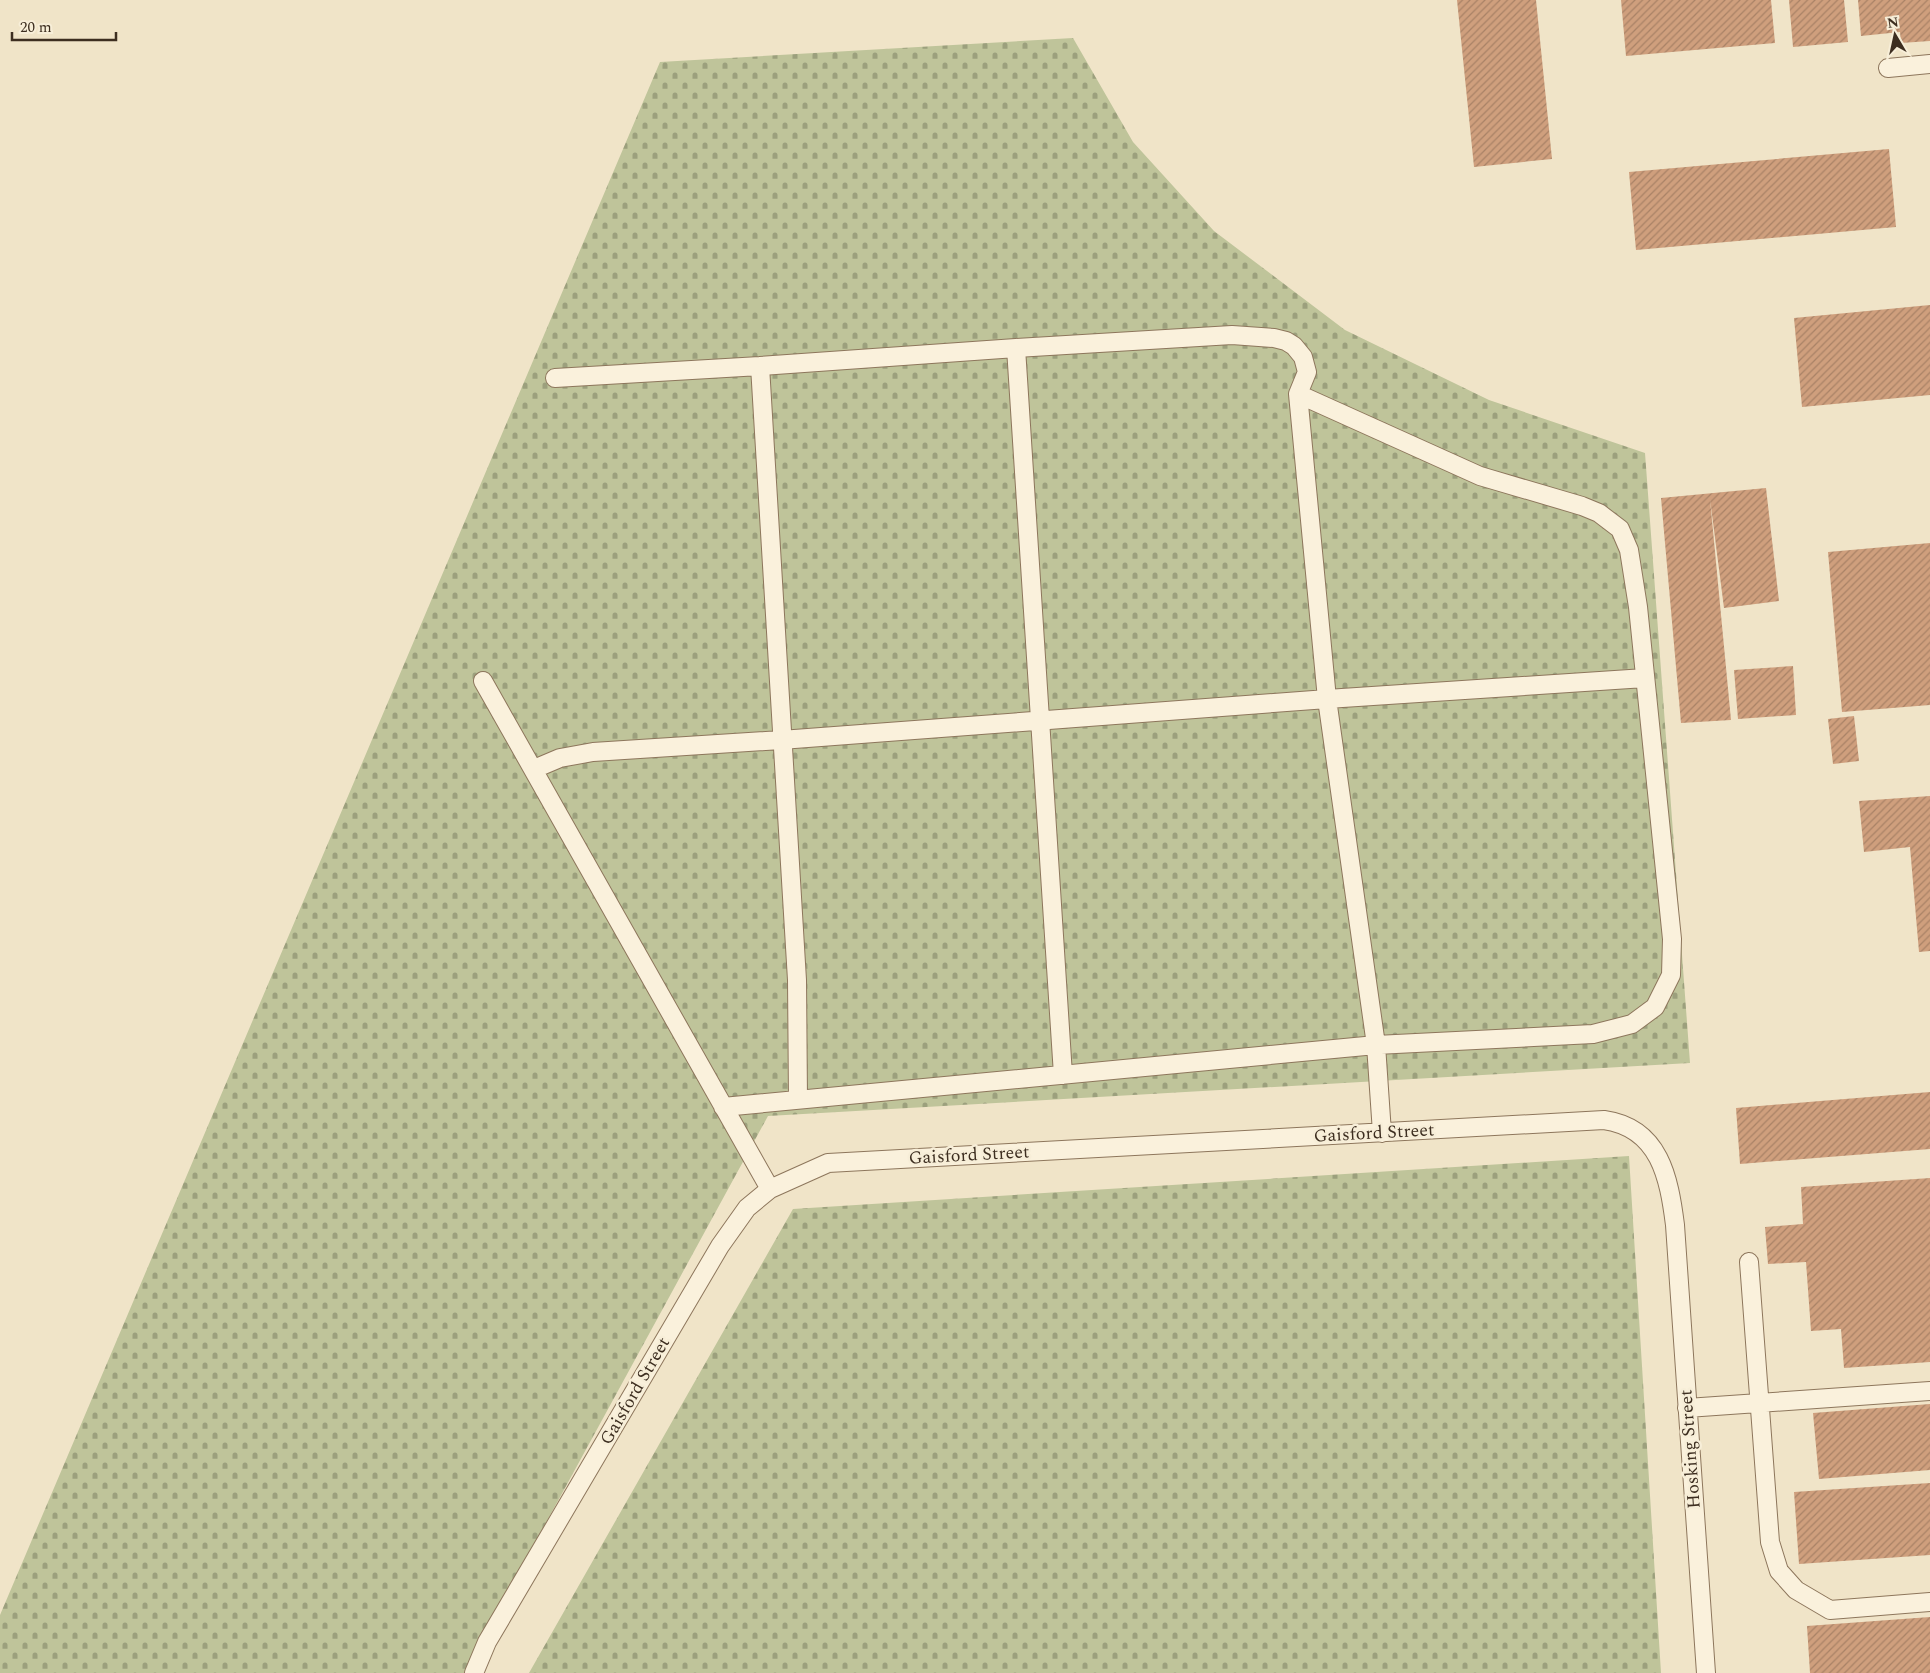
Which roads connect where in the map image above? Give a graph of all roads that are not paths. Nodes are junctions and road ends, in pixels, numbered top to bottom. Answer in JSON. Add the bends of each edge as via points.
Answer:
{"nodes":[{"id":1,"x":1930,"y":64,"type":"edge"},
{"id":2,"x":1888,"y":68,"type":"dead end"},
{"id":3,"x":1016,"y":348,"type":"junction"},
{"id":4,"x":760,"y":366,"type":"junction"},
{"id":5,"x":555,"y":378,"type":"dead end"},
{"id":6,"x":1298,"y":394,"type":"junction"},
{"id":7,"x":1645,"y":678,"type":"junction"},
{"id":8,"x":483,"y":681,"type":"dead end"},
{"id":9,"x":1327,"y":699,"type":"junction"},
{"id":10,"x":1039,"y":720,"type":"junction"},
{"id":11,"x":781,"y":740,"type":"junction"},
{"id":12,"x":534,"y":769,"type":"junction"},
{"id":13,"x":1376,"y":1045,"type":"junction"},
{"id":14,"x":1063,"y":1075,"type":"junction"},
{"id":15,"x":798,"y":1099,"type":"junction"},
{"id":16,"x":722,"y":1107,"type":"junction"},
{"id":17,"x":1382,"y":1133,"type":"junction"},
{"id":18,"x":770,"y":1189,"type":"junction"},
{"id":19,"x":1675,"y":1225,"type":"joint"},
{"id":20,"x":1748,"y":1262,"type":"dead end"},
{"id":21,"x":1930,"y":1391,"type":"edge"},
{"id":22,"x":1760,"y":1403,"type":"junction"},
{"id":23,"x":1687,"y":1408,"type":"junction"},
{"id":24,"x":1930,"y":1602,"type":"edge"},
{"id":25,"x":474,"y":1673,"type":"edge"},
{"id":26,"x":1706,"y":1673,"type":"edge"}],
"edges":[{"from":1,"to":2,"type":"lane"},
{"from":3,"to":4,"type":"lane"},
{"from":3,"to":6,"type":"lane","via":[[1232,335],[1274,338],[1294,346],[1303,358],[1307,372]]},
{"from":3,"to":10,"type":"lane"},
{"from":4,"to":5,"type":"lane"},
{"from":4,"to":11,"type":"lane"},
{"from":6,"to":7,"type":"lane","via":[[1480,476],[1582,506],[1620,529],[1630,550]]},
{"from":6,"to":9,"type":"lane"},
{"from":7,"to":9,"type":"lane"},
{"from":7,"to":13,"type":"lane","via":[[1672,939],[1670,975],[1654,1007],[1632,1024],[1593,1034]]},
{"from":8,"to":12,"type":"lane"},
{"from":9,"to":10,"type":"lane"},
{"from":9,"to":13,"type":"lane"},
{"from":10,"to":11,"type":"lane"},
{"from":10,"to":14,"type":"lane"},
{"from":11,"to":12,"type":"lane","via":[[593,752],[560,758]]},
{"from":11,"to":15,"type":"lane","via":[[796,980]]},
{"from":12,"to":16,"type":"lane"},
{"from":13,"to":14,"type":"lane"},
{"from":13,"to":17,"type":"lane"},
{"from":14,"to":15,"type":"lane"},
{"from":15,"to":16,"type":"lane"},
{"from":16,"to":18,"type":"lane"},
{"from":17,"to":18,"type":"lane","name":"Gaisford Street","via":[[828,1163]]},
{"from":17,"to":19,"type":"lane","name":"Gaisford Street","via":[[1604,1120],[1621,1123],[1641,1136],[1660,1158],[1671,1189]]},
{"from":18,"to":25,"type":"lane","name":"Gaisford Street","via":[[748,1208],[720,1246],[488,1642]]},
{"from":19,"to":23,"type":"lane","name":"Hosking Street"},
{"from":20,"to":22,"type":"lane"},
{"from":21,"to":22,"type":"lane"},
{"from":22,"to":23,"type":"lane"},
{"from":22,"to":24,"type":"lane","via":[[1770,1542],[1779,1571],[1796,1590],[1830,1610]]},
{"from":23,"to":26,"type":"lane","name":"Hosking Street"}]}
